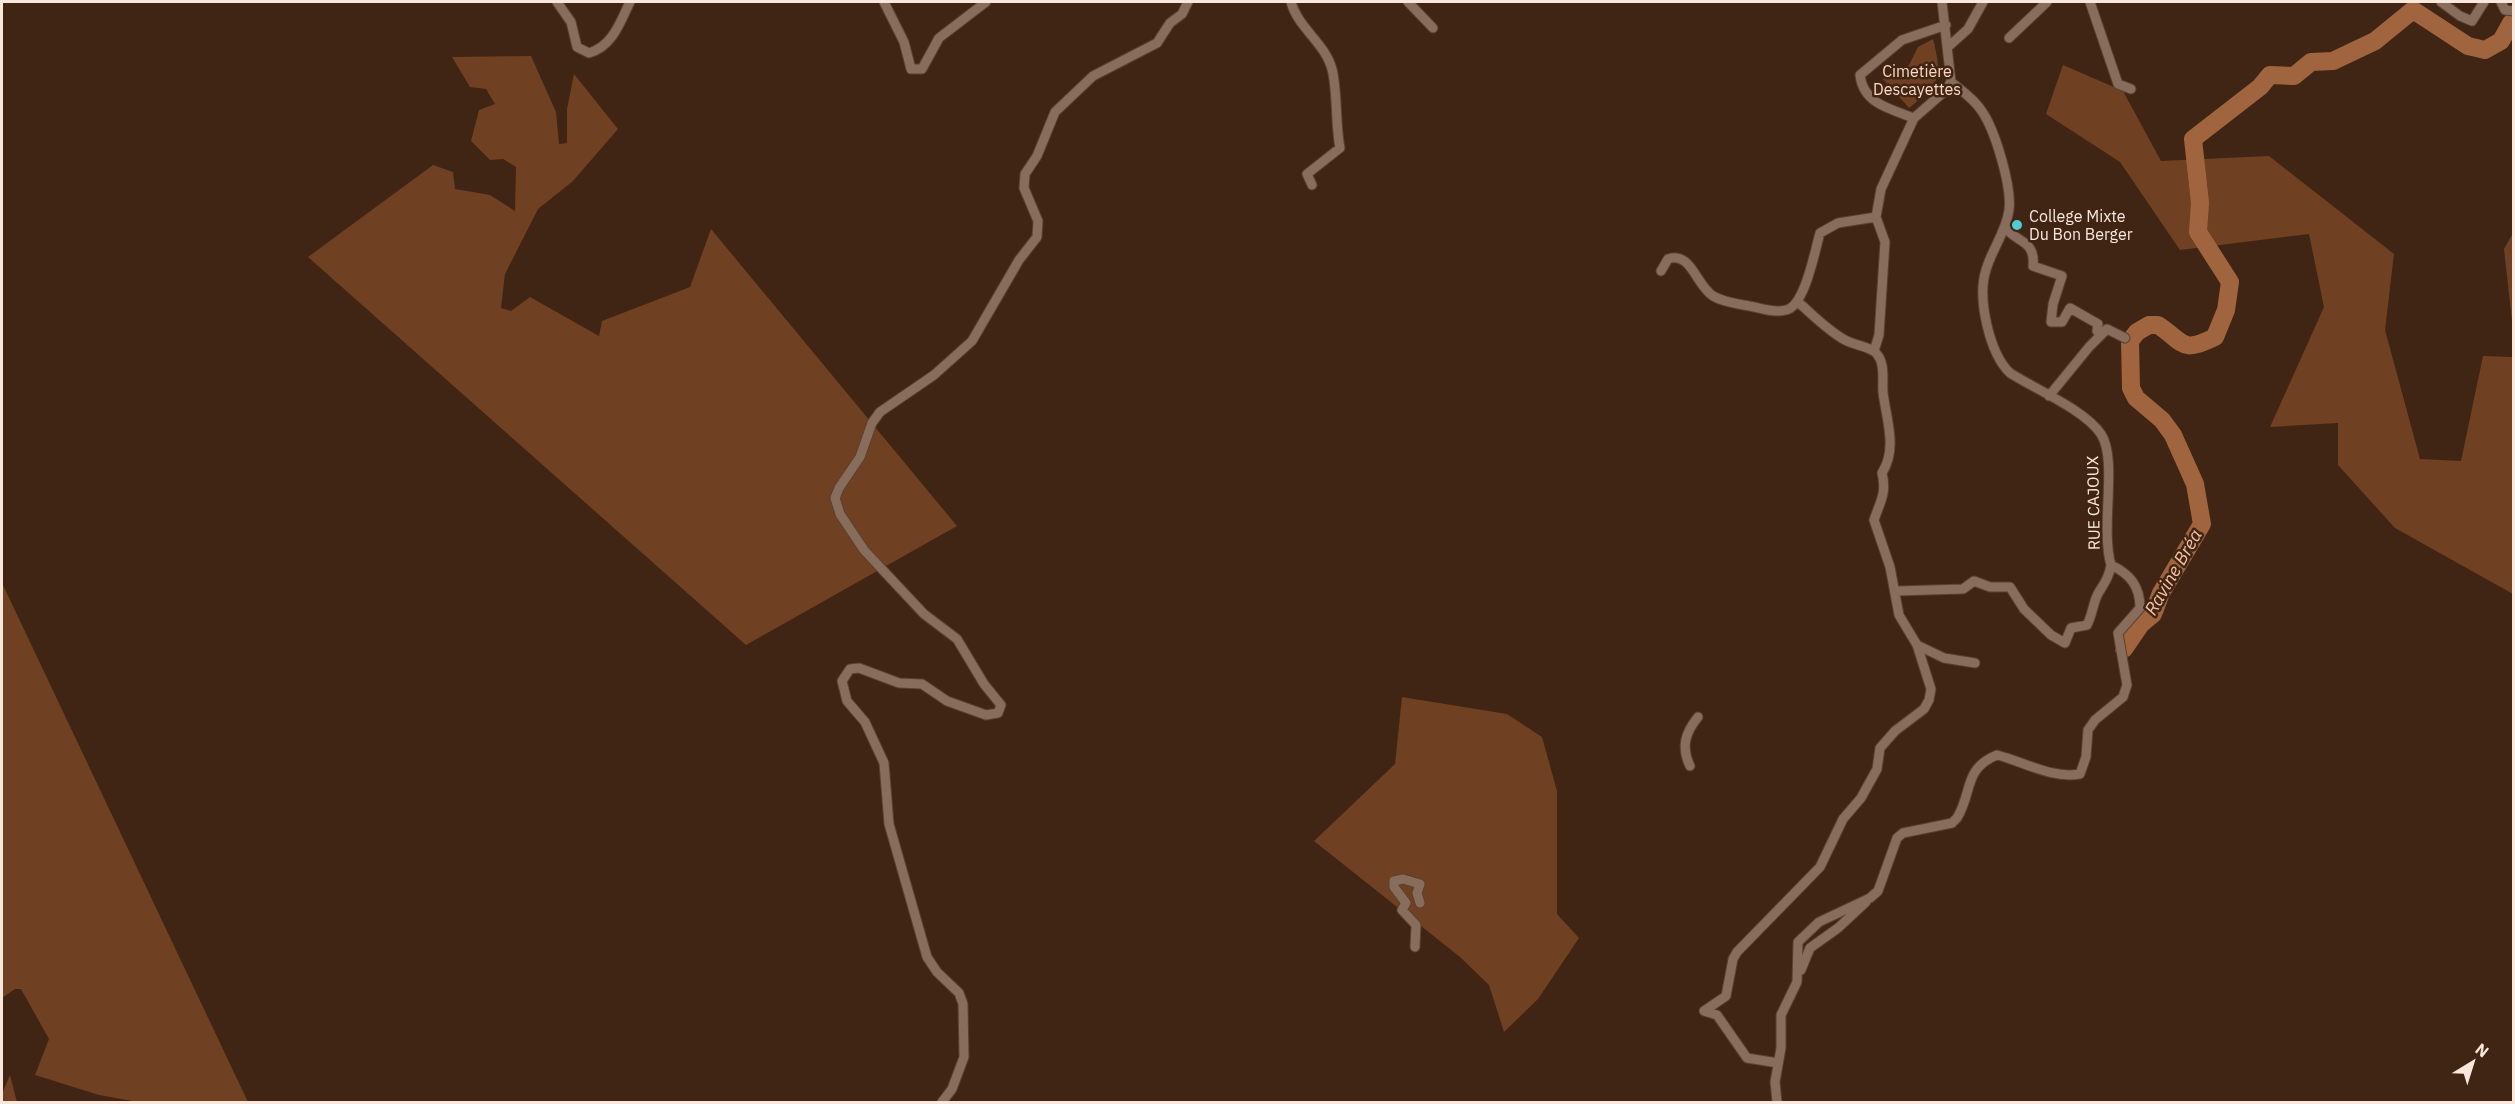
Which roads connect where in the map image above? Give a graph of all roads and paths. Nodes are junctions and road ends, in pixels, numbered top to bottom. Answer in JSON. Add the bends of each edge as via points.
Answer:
{"nodes":[{"id":1,"x":557,"y":2,"type":"edge"},
{"id":2,"x":630,"y":2,"type":"edge"},
{"id":3,"x":884,"y":2,"type":"edge"},
{"id":4,"x":986,"y":2,"type":"edge"},
{"id":5,"x":1188,"y":2,"type":"edge"},
{"id":6,"x":1291,"y":2,"type":"edge"},
{"id":7,"x":1408,"y":2,"type":"edge"},
{"id":8,"x":1942,"y":2,"type":"edge"},
{"id":9,"x":1983,"y":2,"type":"edge"},
{"id":10,"x":2047,"y":2,"type":"edge"},
{"id":11,"x":2090,"y":2,"type":"edge"},
{"id":12,"x":2441,"y":2,"type":"edge"},
{"id":13,"x":2484,"y":2,"type":"edge"},
{"id":14,"x":2501,"y":2,"type":"edge"},
{"id":15,"x":2514,"y":11,"type":"edge"},
{"id":16,"x":1946,"y":25,"type":"junction"},
{"id":17,"x":1433,"y":27,"type":"dead end"},
{"id":18,"x":2009,"y":38,"type":"dead end"},
{"id":19,"x":1949,"y":46,"type":"junction"},
{"id":20,"x":1951,"y":82,"type":"junction"},
{"id":21,"x":2131,"y":89,"type":"dead end"},
{"id":22,"x":1914,"y":118,"type":"junction"},
{"id":23,"x":1312,"y":185,"type":"dead end"},
{"id":24,"x":1876,"y":217,"type":"junction"},
{"id":25,"x":2005,"y":227,"type":"junction"},
{"id":26,"x":1661,"y":271,"type":"dead end"},
{"id":27,"x":1798,"y":302,"type":"junction"},
{"id":28,"x":2104,"y":332,"type":"junction"},
{"id":29,"x":2125,"y":338,"type":"dead end"},
{"id":30,"x":1874,"y":351,"type":"junction"},
{"id":31,"x":2049,"y":396,"type":"junction"},
{"id":32,"x":2111,"y":565,"type":"junction"},
{"id":33,"x":1896,"y":591,"type":"junction"},
{"id":34,"x":1917,"y":645,"type":"junction"},
{"id":35,"x":1975,"y":663,"type":"dead end"},
{"id":36,"x":1698,"y":717,"type":"dead end"},
{"id":37,"x":1690,"y":766,"type":"dead end"},
{"id":38,"x":1870,"y":898,"type":"junction"},
{"id":39,"x":1420,"y":903,"type":"dead end"},
{"id":40,"x":1415,"y":947,"type":"dead end"},
{"id":41,"x":1797,"y":982,"type":"junction"},
{"id":42,"x":1778,"y":1063,"type":"junction"},
{"id":43,"x":942,"y":1102,"type":"edge"},
{"id":44,"x":1777,"y":1102,"type":"edge"}],
"edges":[{"from":1,"to":2,"type":"street","via":[[571,22],[577,47],[590,53],[614,37]]},
{"from":3,"to":4,"type":"street","via":[[904,42],[911,69],[922,69],[939,38]]},
{"from":5,"to":43,"type":"street","via":[[1157,43],[1093,76],[1055,112],[1025,174],[1024,188],[1038,221],[1037,237],[1019,260],[972,341],[934,375],[880,412],[860,457],[835,498],[840,514],[864,550],[924,614],[957,639],[1001,705],[998,713],[986,715],[947,701],[922,684],[899,683],[859,668],[850,669],[842,681],[847,701],[865,722],[884,763],[889,824],[927,957],[959,993],[963,1005],[964,1057],[960,1073]]},
{"from":6,"to":23,"type":"street","via":[[1332,68],[1340,148],[1307,174]]},
{"from":7,"to":17,"type":"street"},
{"from":8,"to":16,"type":"street"},
{"from":9,"to":19,"type":"street","via":[[1968,29]]},
{"from":10,"to":18,"type":"street"},
{"from":11,"to":21,"type":"street","via":[[2118,84]]},
{"from":12,"to":13,"type":"street","via":[[2472,21]]},
{"from":14,"to":15,"type":"street","via":[[2505,10]]},
{"from":16,"to":19,"type":"street"},
{"from":16,"to":22,"type":"street","via":[[1902,40],[1860,75],[1877,104]]},
{"from":19,"to":20,"type":"street"},
{"from":20,"to":22,"type":"street"},
{"from":20,"to":25,"type":"street","name":"RUE CAJOUX","via":[[1980,108],[1991,127],[2008,194]]},
{"from":22,"to":24,"type":"street","via":[[1881,189]]},
{"from":24,"to":27,"type":"street","via":[[1838,223],[1820,233]]},
{"from":24,"to":30,"type":"street","via":[[1885,242],[1879,335]]},
{"from":25,"to":28,"type":"street","via":[[2027,244],[2033,266],[2062,276],[2052,322],[2062,322],[2070,308],[2098,324],[2097,331]]},
{"from":25,"to":31,"type":"street","name":"RUE CAJOUX","via":[[1985,272],[1989,333],[2002,365]]},
{"from":26,"to":27,"type":"street","via":[[1668,259],[1676,256],[1684,259],[1704,290],[1716,297],[1785,311]]},
{"from":27,"to":30,"type":"street","via":[[1846,341]]},
{"from":28,"to":29,"type":"street","via":[[2107,329]]},
{"from":28,"to":31,"type":"street"},
{"from":30,"to":33,"type":"street","via":[[1882,369],[1891,433],[1887,465],[1882,473],[1884,498],[1874,520]]},
{"from":31,"to":32,"type":"street","name":"RUE CAJOUX","via":[[2101,433],[2110,453],[2106,549]]},
{"from":32,"to":33,"type":"street","via":[[2087,625],[2071,628],[2065,643],[2024,609],[2010,587],[1990,587],[1974,581],[1963,589]]},
{"from":32,"to":38,"type":"street","name":"RUE CAJOUX","via":[[2136,584],[2140,608],[2118,633],[2127,685],[2124,697],[2088,730],[2080,774],[2067,777],[1997,755],[1982,761],[1972,774],[1952,823],[1903,833],[1897,838],[1878,891]]},
{"from":33,"to":34,"type":"street","via":[[1899,615]]},
{"from":34,"to":35,"type":"street","via":[[1944,658]]},
{"from":34,"to":42,"type":"street","via":[[1931,689],[1924,709],[1880,748],[1877,770],[1843,819],[1820,867],[1737,951],[1726,996],[1704,1011],[1718,1016],[1747,1058]]},
{"from":36,"to":37,"type":"street","via":[[1688,730],[1684,746]]},
{"from":38,"to":41,"type":"street","via":[[1810,948]]},
{"from":38,"to":41,"type":"street","via":[[1836,912],[1805,932],[1798,942]]},
{"from":39,"to":40,"type":"street","via":[[1420,884],[1403,879],[1394,881],[1406,903],[1402,910],[1416,925]]},
{"from":41,"to":42,"type":"street","via":[[1781,1015]]},
{"from":42,"to":44,"type":"street"}]}
